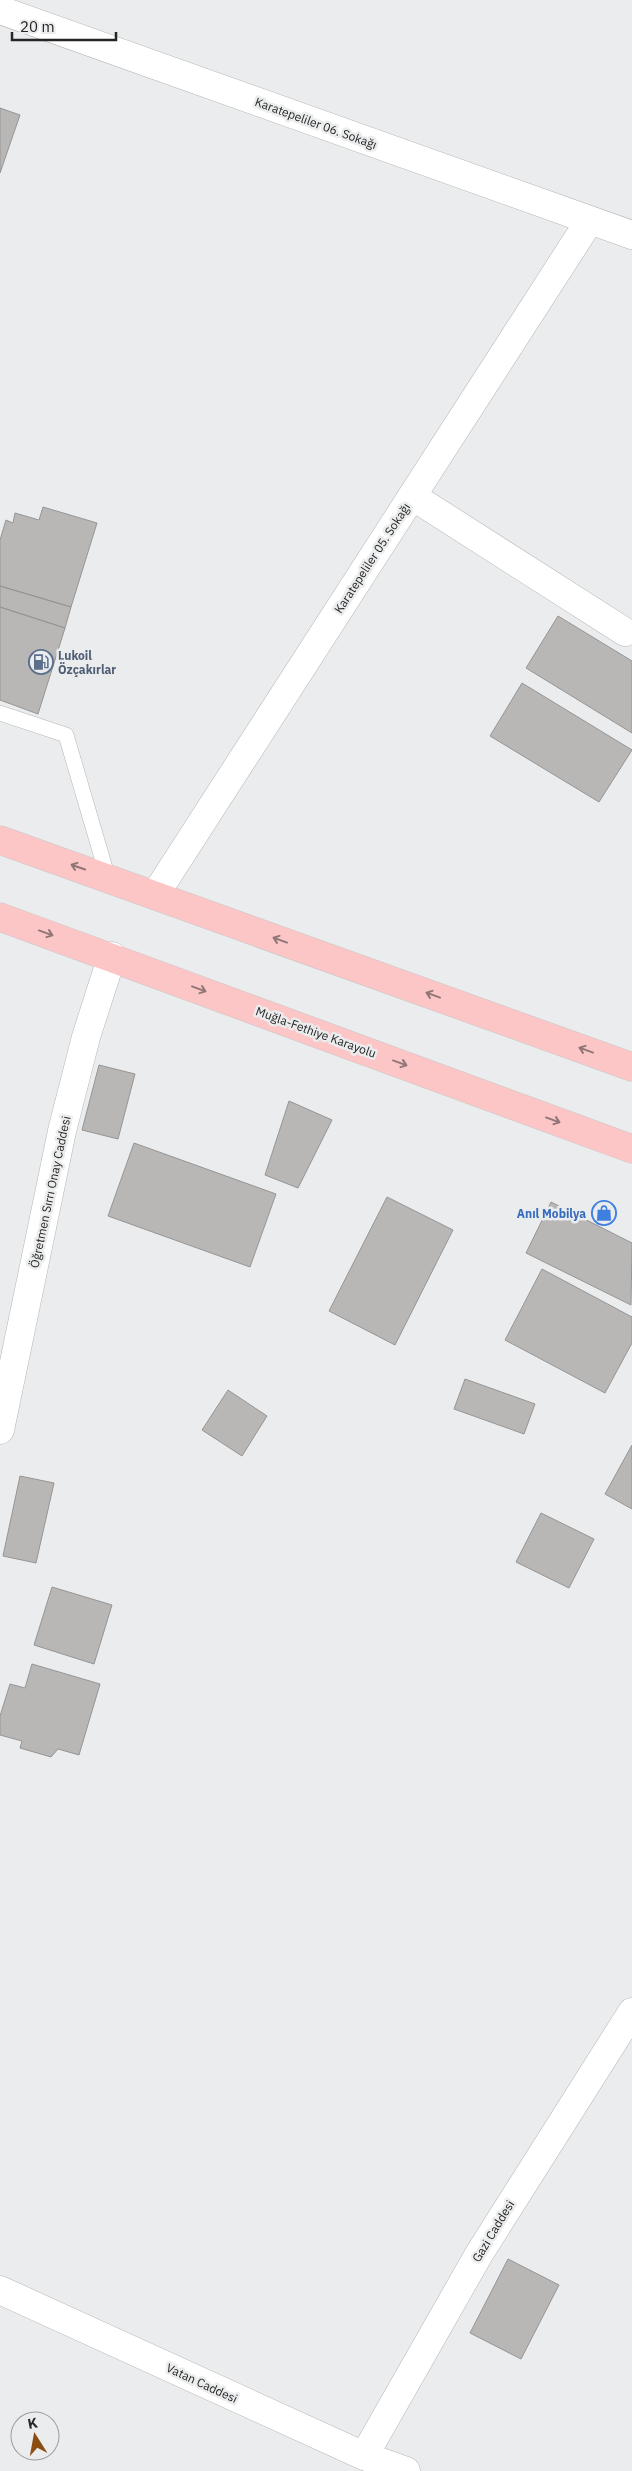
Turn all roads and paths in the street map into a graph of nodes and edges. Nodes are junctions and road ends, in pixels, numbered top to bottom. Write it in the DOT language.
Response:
graph roads {
  1 [pos="0,10"];
  2 [pos="590,220"];
  3 [pos="632,235"];
  4 [pos="412,496"];
  5 [pos="625,632"];
  6 [pos="0,713"];
  7 [pos="0,840"];
  8 [pos="108,878"];
  9 [pos="155,894"];
  10 [pos="0,917"];
  11 [pos="112,956"];
  12 [pos="632,1067"];
  13 [pos="632,1149"];
  14 [pos="0,1430"];
  15 [pos="632,2012"];
  16 [pos="0,2290"];
  17 [pos="364,2456"];
  18 [pos="406,2471"];
  1 -- 2 [label="street, Karatepeliler 06. Sokağı"];
  2 -- 3 [label="street, Karatepeliler 06. Sokağı"];
  2 -- 4 [label="street, Karatepeliler 05. Sokağı"];
  4 -- 5 [label="street"];
  4 -- 9 [label="street, Karatepeliler 05. Sokağı"];
  6 -- 8 [label="lane"];
  8 -- 7 [label="highway, one-way"];
  8 -- 9 [label="highway"];
  12 -- 9 [label="highway, one-way"];
  10 -- 11 [label="highway, Muğla-Fethiye Karayolu, one-way"];
  11 -- 13 [label="highway, Muğla-Fethiye Karayolu, one-way"];
  11 -- 14 [label="street, Öğretmen Sırrı Onay Caddesi"];
  15 -- 17 [label="street, Gazi Caddesi"];
  16 -- 17 [label="street, Vatan Caddesi"];
  17 -- 18 [label="street, Vatan Caddesi"];
}
